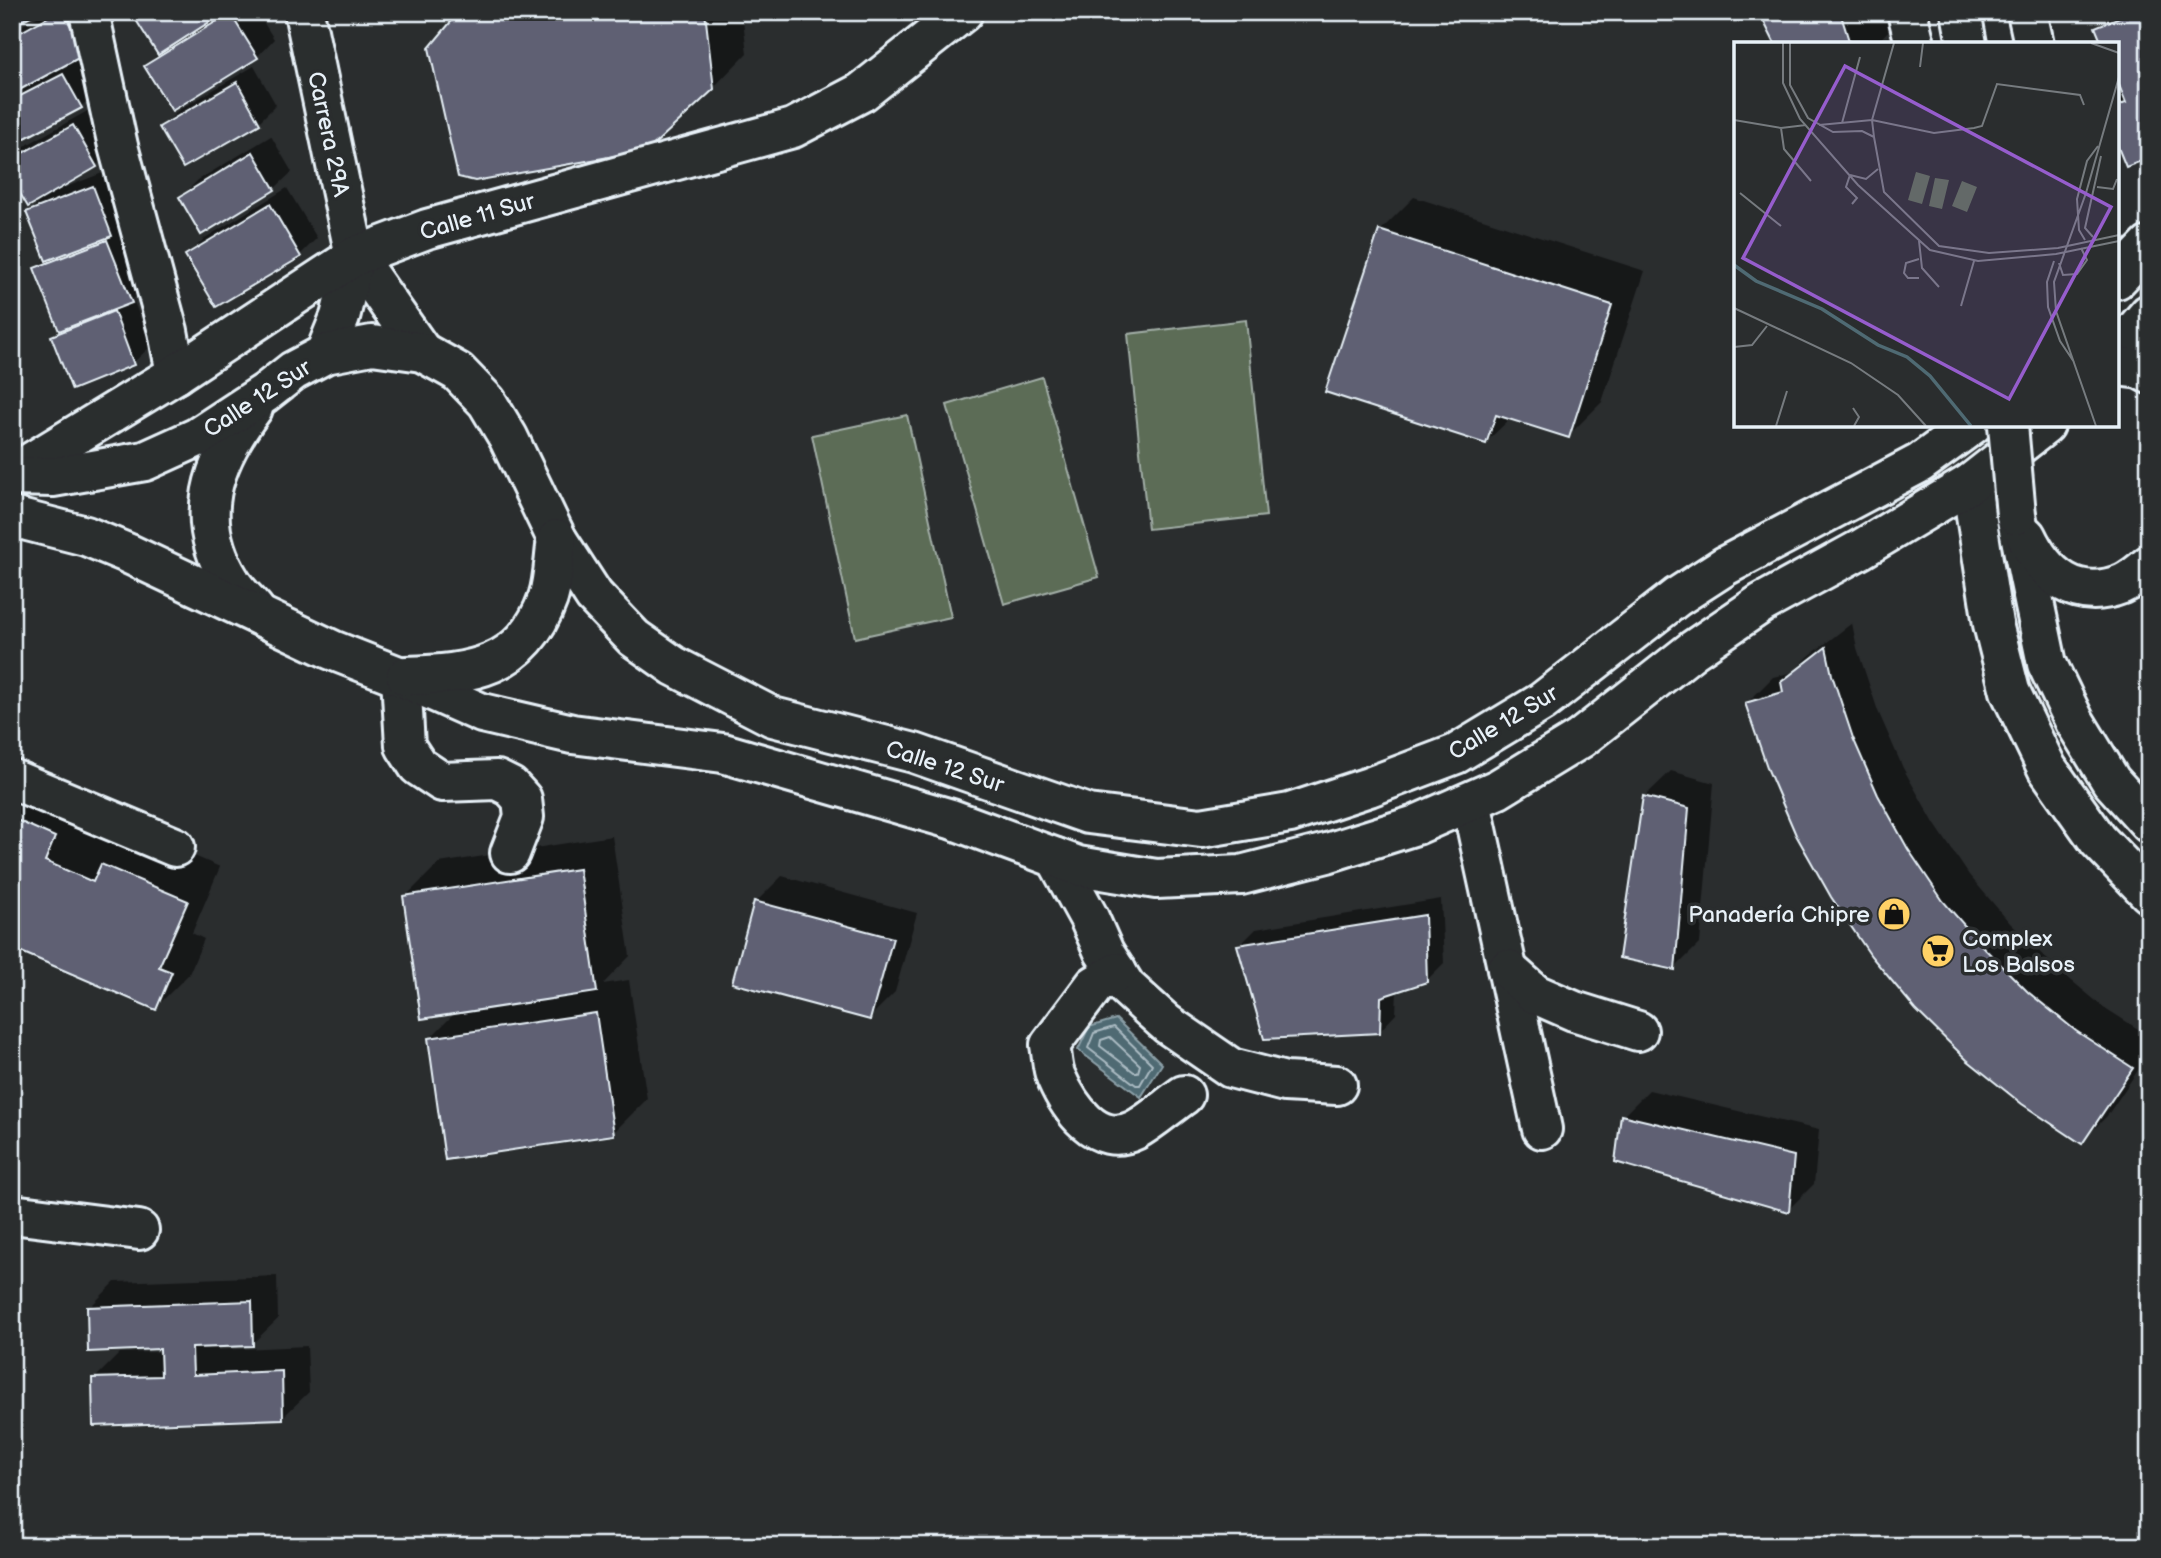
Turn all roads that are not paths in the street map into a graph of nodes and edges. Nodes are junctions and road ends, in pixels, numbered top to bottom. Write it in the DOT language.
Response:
graph roads {
  1 [pos="89,12"];
  2 [pos="304,12"];
  3 [pos="963,12"];
  4 [pos="1907,12"];
  5 [pos="1961,12"];
  6 [pos="2027,12"];
  7 [pos="1914,42"];
  8 [pos="1966,42"];
  9 [pos="2034,42"];
  10 [pos="2137,248"];
  11 [pos="355,256"];
  12 [pos="2119,276"];
  13 [pos="2149,314"];
  14 [pos="2119,349"];
  15 [pos="422,352"];
  16 [pos="325,354"];
  17 [pos="2119,366"];
  18 [pos="176,374"];
  19 [pos="2149,374"];
  20 [pos="265,393"];
  21 [pos="1969,427"];
  22 [pos="2008,427"];
  23 [pos="2043,427"];
  24 [pos="12,475"];
  25 [pos="1971,483"];
  26 [pos="2016,515"];
  27 [pos="12,517"];
  28 [pos="557,539"];
  29 [pos="2149,565"];
  30 [pos="259,614"];
  31 [pos="401,677"];
  32 [pos="12,779"];
  33 [pos="1471,802"];
  34 [pos="2149,823"];
  35 [pos="175,846"];
  36 [pos="510,853"];
  37 [pos="1056,858"];
  38 [pos="2149,892"];
  39 [pos="1507,970"];
  40 [pos="1116,972"];
  41 [pos="1638,1031"];
  42 [pos="1337,1085"];
  43 [pos="1184,1095"];
  44 [pos="1542,1129"];
  45 [pos="12,1214"];
  46 [pos="139,1230"];
  1 -- 18 [label="main road"];
  2 -- 11 [label="main road, Carrera 29A"];
  3 -- 11 [label="main road, Calle 11 Sur"];
  4 -- 7 [label="main road"];
  5 -- 8 [label="main road"];
  6 -- 9 [label="main road"];
  10 -- 12 [label="main road"];
  11 -- 15 [label="main road, Carrera 29A"];
  11 -- 16 [label="main road, Carrera 29A"];
  11 -- 18 [label="main road, Calle 11 Sur"];
  13 -- 14 [label="main road"];
  15 -- 16 [label="main road, Calle 12 Sur"];
  15 -- 28 [label="main road, Calle 12 Sur"];
  16 -- 20 [label="main road, Calle 12 Sur"];
  17 -- 19 [label="main road"];
  18 -- 24 [label="main road, Calle 11 Sur"];
  20 -- 24 [label="main road, Calle 12 Sur"];
  20 -- 30 [label="main road"];
  21 -- 28 [label="main road, Calle 12 Sur"];
  22 -- 26 [label="main road, bridge"];
  23 -- 25 [label="main road"];
  25 -- 33 [label="main road"];
  25 -- 38 [label="main road"];
  26 -- 29 [label="main road"];
  26 -- 34 [label="main road"];
  27 -- 30 [label="main road"];
  28 -- 31 [label="main road"];
  30 -- 31 [label="main road"];
  31 -- 36 [label="main road"];
  31 -- 37 [label="main road"];
  32 -- 35 [label="main road"];
  33 -- 37 [label="main road"];
  33 -- 39 [label="main road"];
  37 -- 40 [label="main road"];
  39 -- 41 [label="main road"];
  39 -- 44 [label="main road"];
  40 -- 42 [label="main road"];
  40 -- 43 [label="main road"];
  45 -- 46 [label="main road"];
}
